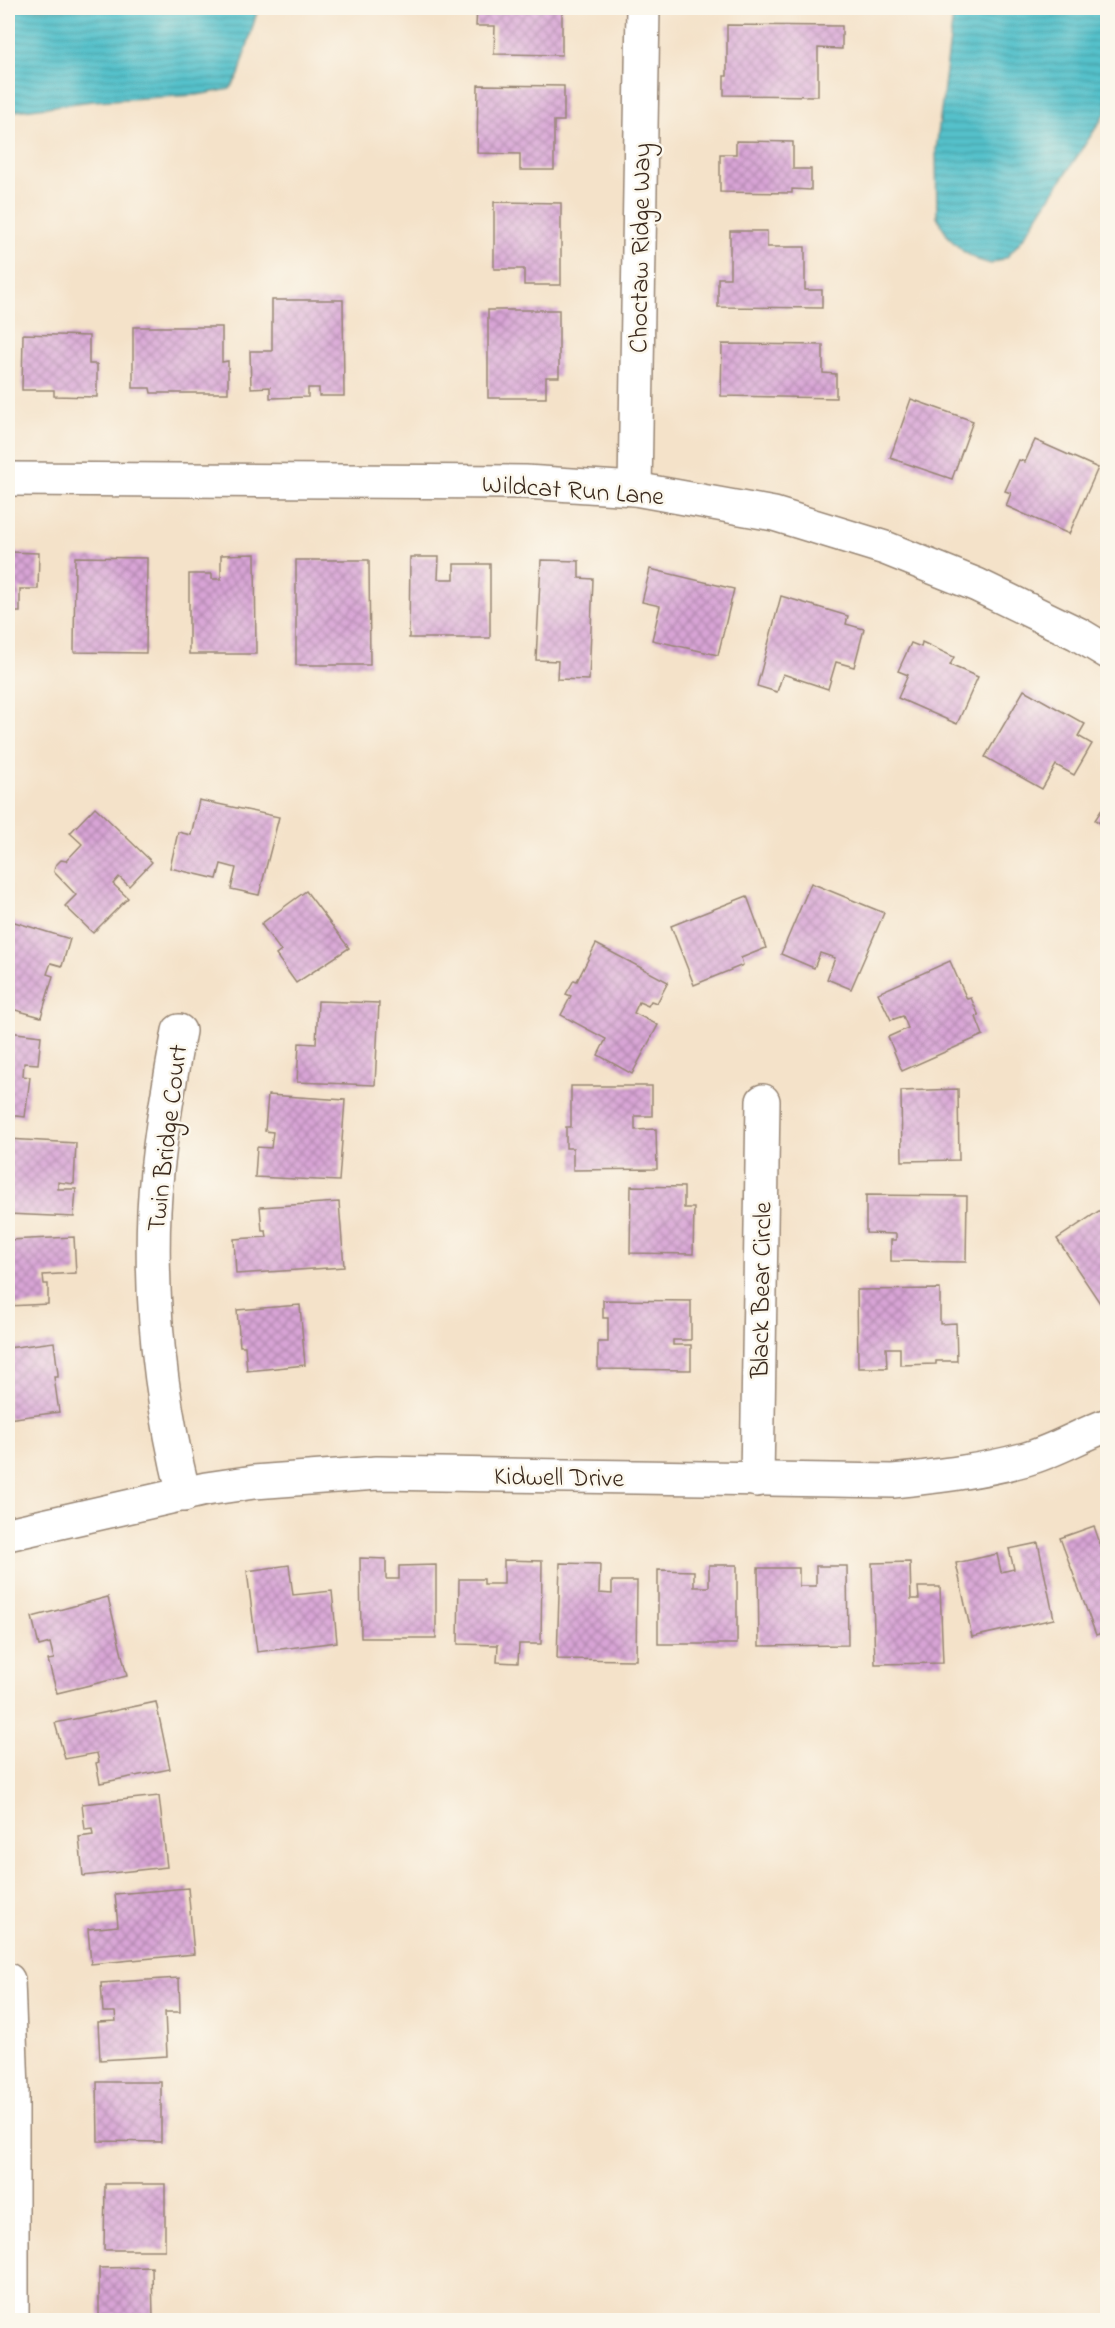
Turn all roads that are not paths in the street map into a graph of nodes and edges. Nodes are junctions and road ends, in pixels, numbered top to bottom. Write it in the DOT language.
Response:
graph roads {
  1 [pos="643,8"];
  2 [pos="8,479"];
  3 [pos="635,489"];
  4 [pos="1107,652"];
  5 [pos="179,1031"];
  6 [pos="763,1101"];
  7 [pos="1107,1425"];
  8 [pos="757,1480"];
  9 [pos="184,1495"];
  10 [pos="8,1534"];
  11 [pos="8,1980"];
  12 [pos="12,2320"];
  1 -- 3 [label="street, Choctaw Ridge Way"];
  2 -- 3 [label="street, Wildcat Run Lane"];
  3 -- 4 [label="street, Wildcat Run Lane"];
  5 -- 9 [label="street, Twin Bridge Court"];
  6 -- 8 [label="street, Black Bear Circle"];
  7 -- 8 [label="street, Kidwell Drive"];
  8 -- 9 [label="street, Kidwell Drive"];
  9 -- 10 [label="street, Kidwell Drive"];
  11 -- 12 [label="street"];
}
